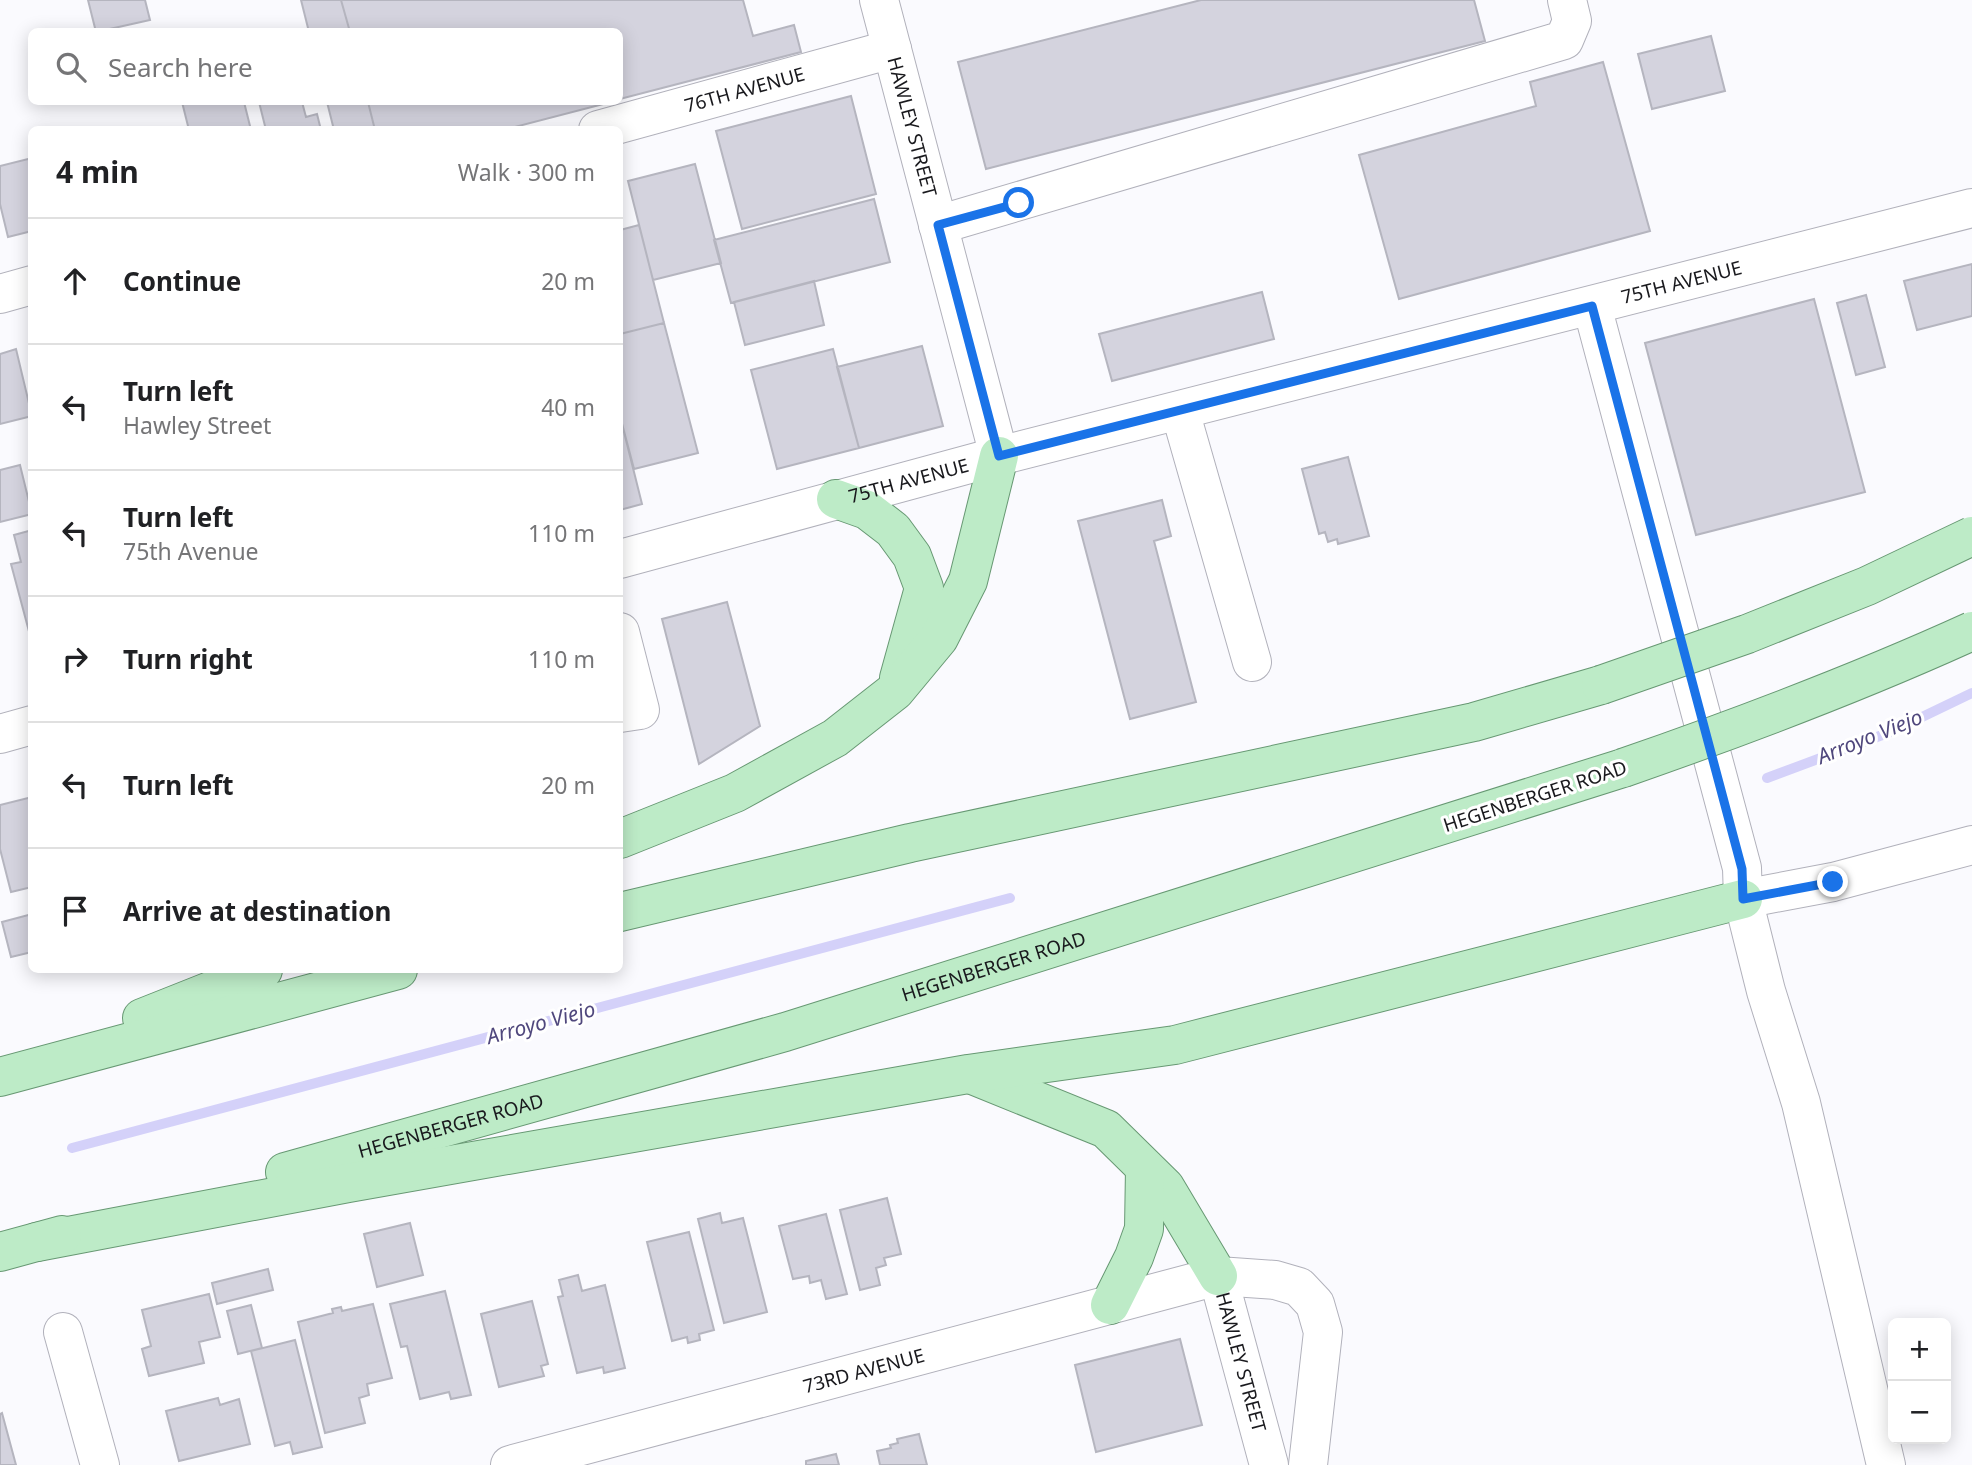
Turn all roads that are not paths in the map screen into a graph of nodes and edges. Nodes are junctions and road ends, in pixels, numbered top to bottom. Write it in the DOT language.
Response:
graph roads {
  1 [pos="879,0"];
  2 [pos="1567,0"];
  3 [pos="892,49"];
  4 [pos="613,126"];
  5 [pos="1972,208"];
  6 [pos="938,225"];
  7 [pos="28,286"];
  8 [pos="0,294"];
  9 [pos="1592,306"];
  10 [pos="1180,411"];
  11 [pos="999,456"];
  12 [pos="836,499"];
  13 [pos="1972,536"];
  14 [pos="623,558"];
  15 [pos="1972,631"];
  16 [pos="623,644"];
  17 [pos="1252,663"];
  18 [pos="895,691"];
  19 [pos="623,713"];
  20 [pos="28,726"];
  21 [pos="0,734"];
  22 [pos="623,838"];
  23 [pos="1972,845"];
  24 [pos="1743,899"];
  25 [pos="623,911"];
  26 [pos="257,973"];
  27 [pos="387,973"];
  28 [pos="968,1073"];
  29 [pos="0,1077"];
  30 [pos="1145,1168"];
  31 [pos="37,1242"];
  32 [pos="0,1252"];
  33 [pos="1219,1276"];
  34 [pos="1110,1305"];
  35 [pos="63,1332"];
  36 [pos="100,1465"];
  37 [pos="510,1465"];
  38 [pos="1269,1465"];
  39 [pos="1308,1465"];
  40 [pos="1886,1465"];
  1 -- 3 [label="street, HAWLEY STREET"];
  2 -- 6 [label="street"];
  3 -- 4 [label="street, 76TH AVENUE"];
  3 -- 6 [label="street, HAWLEY STREET"];
  5 -- 9 [label="street, 75TH AVENUE"];
  6 -- 11 [label="street, HAWLEY STREET"];
  7 -- 8 [label="street"];
  9 -- 10 [label="street, 75TH AVENUE"];
  9 -- 24 [label="street"];
  10 -- 11 [label="street, 75TH AVENUE"];
  10 -- 17 [label="street"];
  11 -- 12 [label="street, 75TH AVENUE"];
  11 -- 18 [label="main road"];
  12 -- 14 [label="street, 75TH AVENUE"];
  12 -- 18 [label="main road"];
  13 -- 25 [label="main road, bridge"];
  15 -- 31 [label="main road, HEGENBERGER ROAD, bridge"];
  16 -- 19 [label="street"];
  18 -- 22 [label="main road"];
  20 -- 21 [label="street"];
  23 -- 24 [label="street"];
  24 -- 28 [label="main road"];
  24 -- 40 [label="street"];
  26 -- 29 [label="main road"];
  27 -- 29 [label="main road"];
  28 -- 30 [label="main road"];
  28 -- 31 [label="main road"];
  30 -- 33 [label="main road"];
  30 -- 34 [label="main road"];
  31 -- 32 [label="main road, HEGENBERGER ROAD"];
  33 -- 34 [label="street, 73RD AVENUE"];
  33 -- 38 [label="street, HAWLEY STREET"];
  33 -- 39 [label="street, HAWLEY STREET"];
  34 -- 37 [label="street, 73RD AVENUE"];
  35 -- 36 [label="street"];
}
